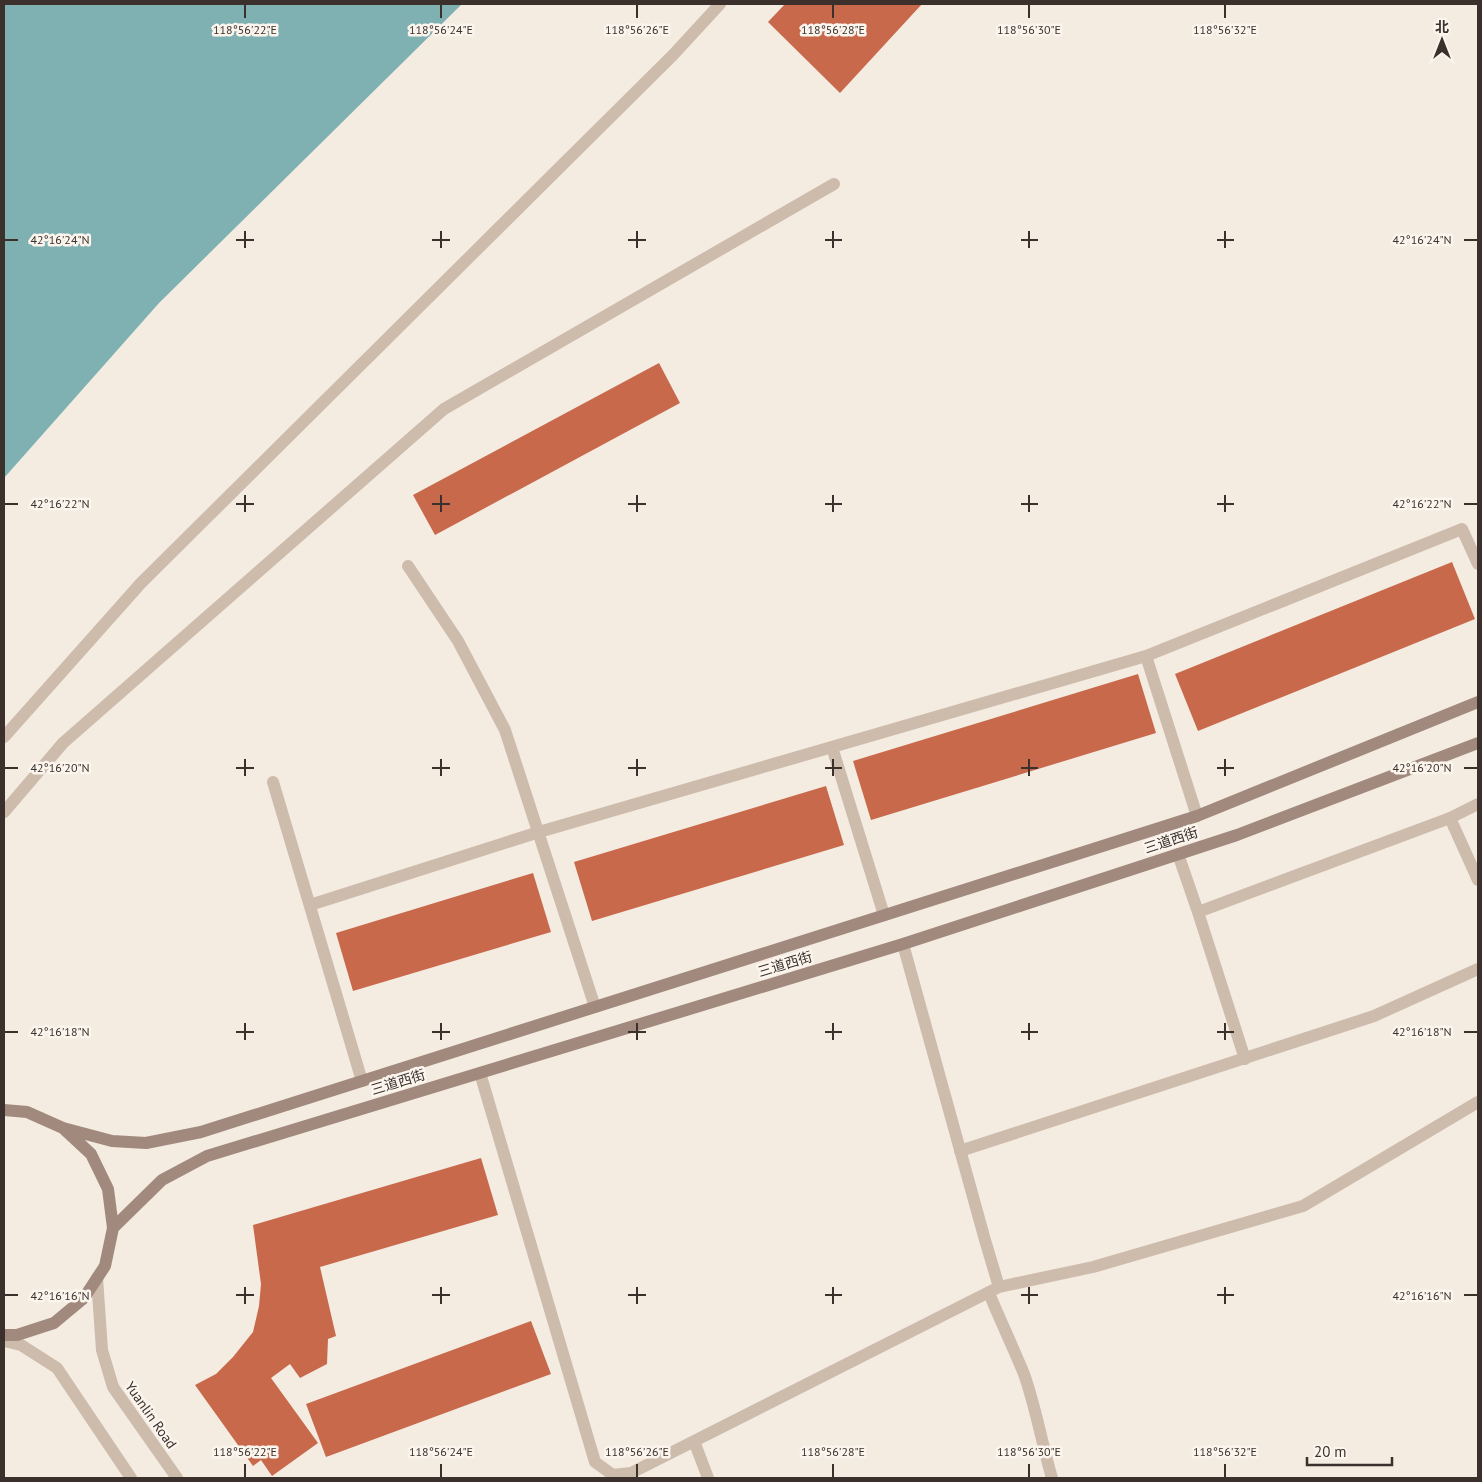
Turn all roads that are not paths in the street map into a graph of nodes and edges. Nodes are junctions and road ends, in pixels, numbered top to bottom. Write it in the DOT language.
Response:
graph roads {
  1 [pos="720,4"];
  2 [pos="834,184"];
  3 [pos="1478,564"];
  4 [pos="408,566"];
  5 [pos="1146,656"];
  6 [pos="1478,702"];
  7 [pos="4,737"];
  8 [pos="1478,743"];
  9 [pos="832,747"];
  10 [pos="272,782"];
  11 [pos="1478,804"];
  12 [pos="4,812"];
  13 [pos="1197,816"];
  14 [pos="1450,818"];
  15 [pos="539,832"];
  16 [pos="1178,854"];
  17 [pos="1478,880"];
  18 [pos="310,905"];
  19 [pos="1198,912"];
  20 [pos="884,915"];
  21 [pos="903,944"];
  22 [pos="1478,969"];
  23 [pos="595,1007"];
  24 [pos="1245,1059"];
  25 [pos="480,1073"];
  26 [pos="362,1081"];
  27 [pos="1478,1102"];
  28 [pos="4,1110"];
  29 [pos="63,1128"];
  30 [pos="960,1151"];
  31 [pos="113,1228"];
  32 [pos="97,1278"];
  33 [pos="994,1290"];
  34 [pos="4,1335"];
  35 [pos="4,1341"];
  36 [pos="694,1441"];
  37 [pos="131,1478"];
  38 [pos="177,1478"];
  39 [pos="708,1478"];
  40 [pos="1052,1478"];
  1 -- 7 [label="street"];
  2 -- 12 [label="street"];
  3 -- 5 [label="street"];
  4 -- 15 [label="street"];
  5 -- 9 [label="street"];
  5 -- 13 [label="street"];
  6 -- 13 [label="main road"];
  8 -- 16 [label="main road, 三道西街"];
  9 -- 15 [label="street"];
  9 -- 20 [label="street"];
  10 -- 18 [label="street"];
  11 -- 14 [label="street"];
  13 -- 20 [label="main road"];
  14 -- 17 [label="street"];
  14 -- 19 [label="street"];
  15 -- 18 [label="street"];
  15 -- 23 [label="street"];
  16 -- 19 [label="street"];
  16 -- 21 [label="main road, 三道西街"];
  18 -- 26 [label="street"];
  19 -- 24 [label="street"];
  20 -- 23 [label="main road"];
  21 -- 25 [label="main road, 三道西街"];
  21 -- 30 [label="street"];
  22 -- 24 [label="street"];
  23 -- 26 [label="main road"];
  24 -- 30 [label="street"];
  25 -- 31 [label="main road, 三道西街"];
  25 -- 36 [label="street"];
  26 -- 29 [label="main road"];
  27 -- 33 [label="street"];
  28 -- 29 [label="main road"];
  29 -- 31 [label="main road"];
  30 -- 33 [label="street"];
  31 -- 32 [label="main road"];
  32 -- 34 [label="main road"];
  32 -- 38 [label="street, Yuanlin Road"];
  33 -- 36 [label="street"];
  33 -- 40 [label="street"];
  35 -- 37 [label="street"];
  36 -- 39 [label="street"];
}
